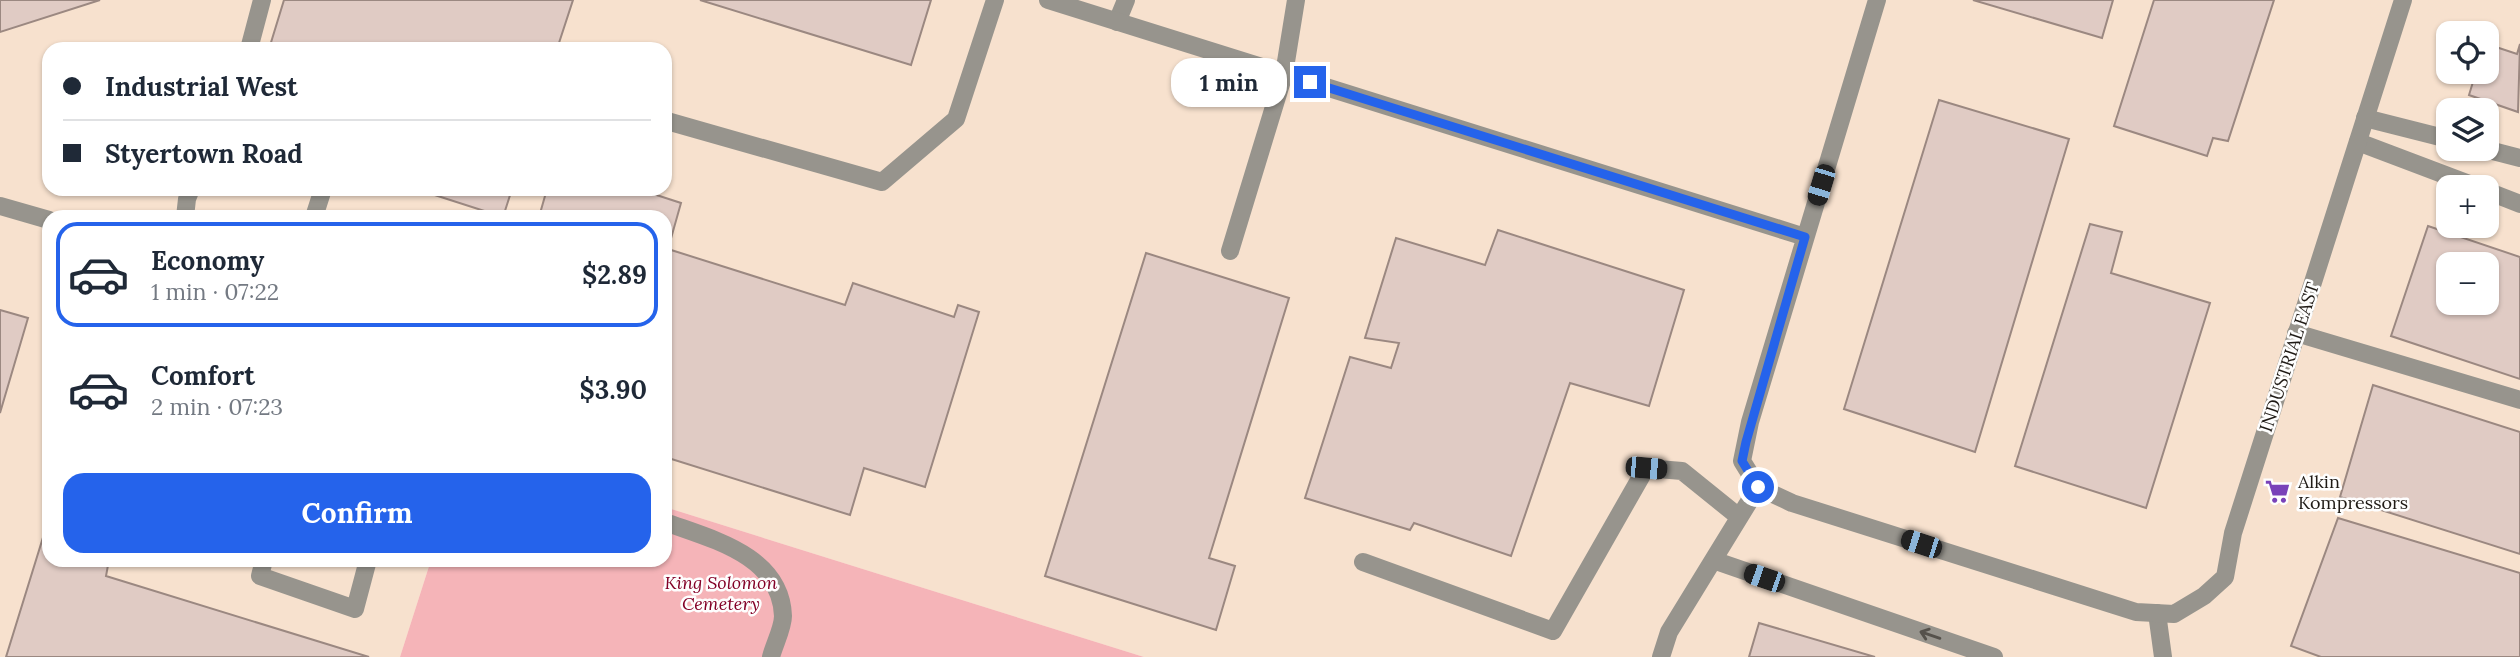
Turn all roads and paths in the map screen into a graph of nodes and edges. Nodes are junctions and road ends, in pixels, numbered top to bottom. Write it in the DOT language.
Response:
graph roads {
  1 [pos="262,0"];
  2 [pos="995,0"];
  3 [pos="1048,0"];
  4 [pos="1126,0"];
  5 [pos="1296,0"];
  6 [pos="1877,0"];
  7 [pos="2403,0"];
  8 [pos="1117,22"];
  9 [pos="251,42"];
  10 [pos="1284,74"];
  11 [pos="2365,118"];
  12 [pos="672,122"];
  13 [pos="2436,136"];
  14 [pos="2357,142"];
  15 [pos="2499,153"];
  16 [pos="2520,158"];
  17 [pos="2445,175"];
  18 [pos="2499,196"];
  19 [pos="2520,204"];
  20 [pos="0,206"];
  21 [pos="42,218"];
  22 [pos="1805,237"];
  23 [pos="1230,251"];
  24 [pos="2296,333"];
  25 [pos="2520,400"];
  26 [pos="1758,487"];
  27 [pos="1739,517"];
  28 [pos="672,525"];
  29 [pos="1713,560"];
  30 [pos="1363,562"];
  31 [pos="262,567"];
  32 [pos="366,567"];
  33 [pos="2157,613"];
  34 [pos="771,657"];
  35 [pos="1661,657"];
  36 [pos="1994,657"];
  37 [pos="2163,657"];
  1 -- 9 [label="street"];
  2 -- 12 [label="street"];
  3 -- 8 [label="street"];
  4 -- 8 [label="street"];
  5 -- 10 [label="street"];
  6 -- 22 [label="street"];
  7 -- 11 [label="street, INDUSTRIAL EAST"];
  8 -- 10 [label="street"];
  10 -- 22 [label="street"];
  10 -- 23 [label="street"];
  11 -- 13 [label="street"];
  11 -- 14 [label="street, INDUSTRIAL EAST"];
  14 -- 17 [label="street"];
  14 -- 24 [label="street, INDUSTRIAL EAST"];
  15 -- 16 [label="street"];
  18 -- 19 [label="street"];
  20 -- 21 [label="street"];
  22 -- 26 [label="street"];
  24 -- 25 [label="street"];
  24 -- 33 [label="street, INDUSTRIAL EAST"];
  26 -- 27 [label="street"];
  26 -- 33 [label="street, INDUSTRIAL EAST"];
  27 -- 29 [label="street"];
  27 -- 30 [label="street"];
  28 -- 34 [label="street"];
  29 -- 35 [label="street"];
  36 -- 29 [label="street, one-way"];
  31 -- 32 [label="street"];
  33 -- 37 [label="street"];
}
